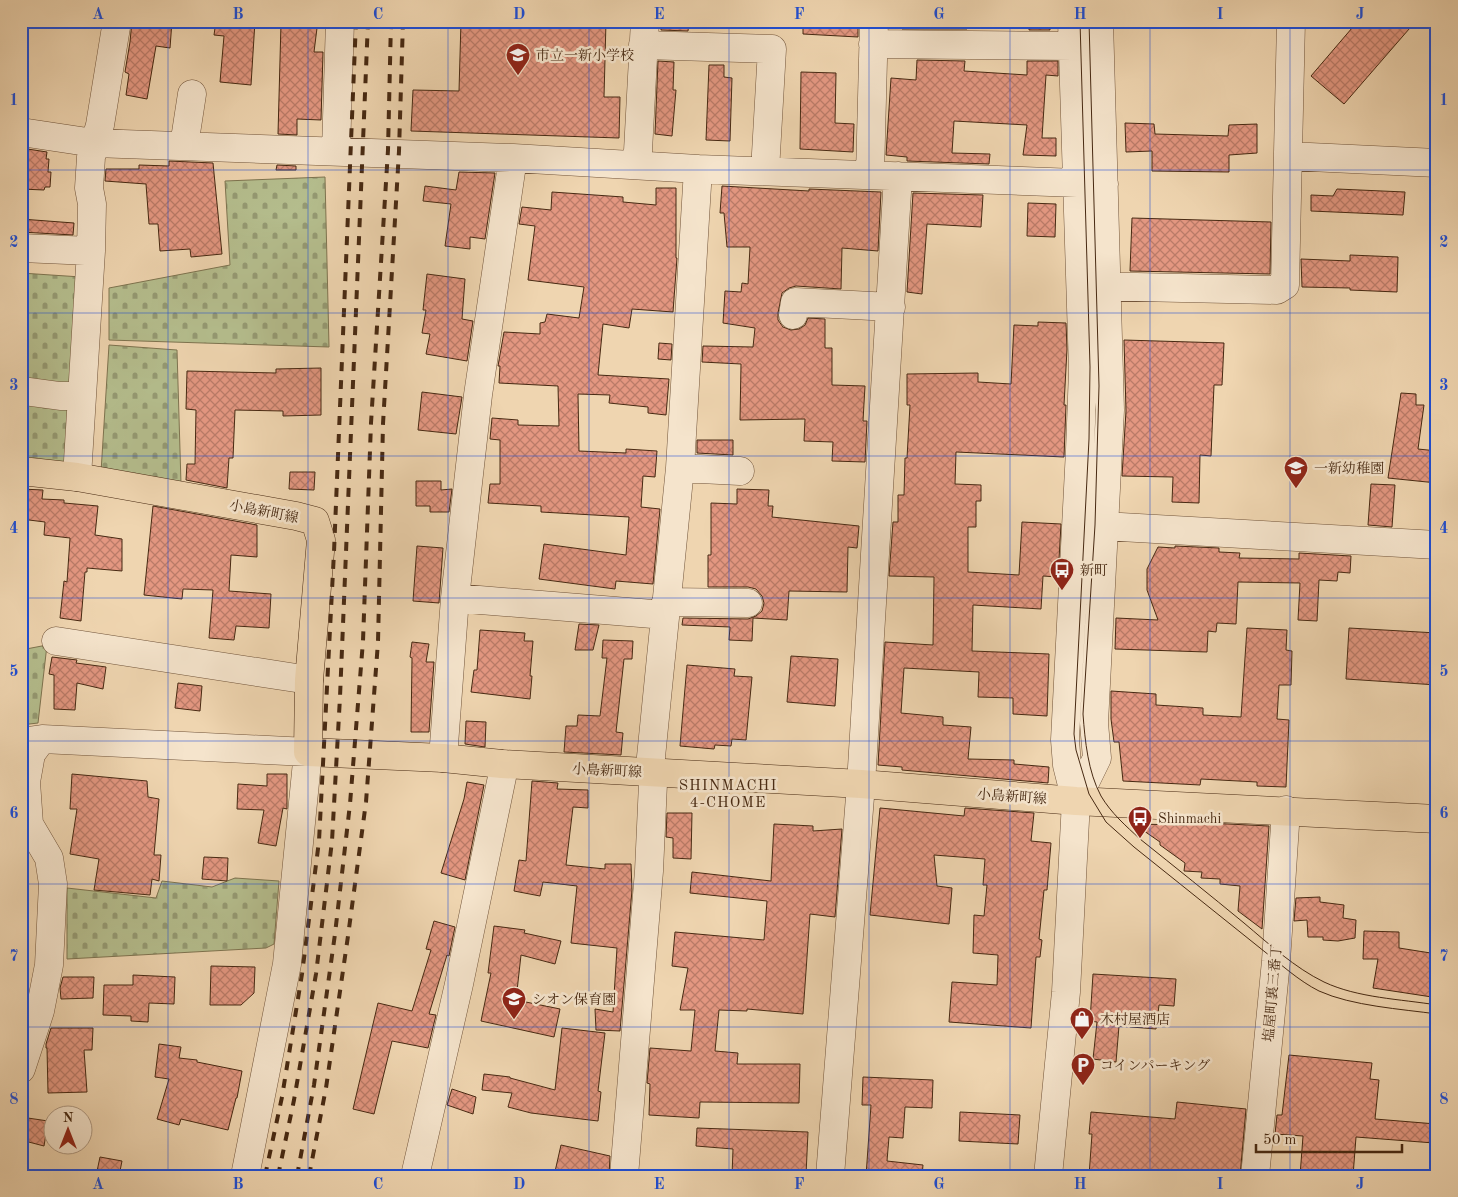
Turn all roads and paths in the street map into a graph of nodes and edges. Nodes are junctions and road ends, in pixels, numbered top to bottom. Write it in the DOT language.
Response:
graph roads {
  1 [pos="118,21"];
  2 [pos="340,21"];
  3 [pos="1100,21"];
  4 [pos="1291,21"];
  5 [pos="644,33"];
  6 [pos="874,33"];
  7 [pos="1072,33"];
  8 [pos="192,94"];
  9 [pos="21,132"];
  10 [pos="94,143"];
  11 [pos="187,145"];
  12 [pos="336,151"];
  13 [pos="1288,156"];
  14 [pos="513,158"];
  15 [pos="1437,163"];
  16 [pos="635,165"];
  17 [pos="698,168"];
  18 [pos="765,171"];
  19 [pos="870,175"];
  20 [pos="898,176"];
  21 [pos="1076,183"];
  22 [pos="1104,184"];
  23 [pos="21,248"];
  24 [pos="91,251"];
  25 [pos="1080,286"];
  26 [pos="1108,286"];
  27 [pos="891,307"];
  28 [pos="793,315"];
  29 [pos="23,391"];
  30 [pos="82,396"];
  31 [pos="680,468"];
  32 [pos="21,471"];
  33 [pos="740,471"];
  34 [pos="77,477"];
  35 [pos="1076,525"];
  36 [pos="1105,526"];
  37 [pos="1437,545"];
  38 [pos="454,598"];
  39 [pos="748,603"];
  40 [pos="666,609"];
  41 [pos="56,641"];
  42 [pos="309,680"];
  43 [pos="32,741"];
  44 [pos="308,752"];
  45 [pos="443,758"];
  46 [pos="502,764"];
  47 [pos="652,773"];
  48 [pos="861,784"];
  49 [pos="1076,801"];
  50 [pos="1286,810"];
  51 [pos="25,819"];
  52 [pos="1437,819"];
  53 [pos="21,1069"];
  54 [pos="246,1176"];
  55 [pos="415,1176"];
  56 [pos="624,1176"];
  57 [pos="830,1176"];
  58 [pos="1048,1176"];
  59 [pos="1256,1176"];
  1 -- 10 [label="street"];
  2 -- 12 [label="street"];
  3 -- 22 [label="street"];
  4 -- 13 [label="street"];
  5 -- 16 [label="street"];
  5 -- 18 [label="street"];
  6 -- 7 [label="street"];
  6 -- 19 [label="street"];
  7 -- 21 [label="street"];
  8 -- 11 [label="street"];
  9 -- 10 [label="street"];
  10 -- 11 [label="street"];
  10 -- 24 [label="street"];
  11 -- 12 [label="street"];
  12 -- 14 [label="street"];
  13 -- 15 [label="street"];
  13 -- 26 [label="street"];
  14 -- 16 [label="street"];
  14 -- 38 [label="street"];
  16 -- 17 [label="street"];
  17 -- 18 [label="street"];
  17 -- 31 [label="street"];
  18 -- 19 [label="street"];
  19 -- 20 [label="street"];
  20 -- 21 [label="street"];
  20 -- 27 [label="street"];
  21 -- 22 [label="street"];
  21 -- 25 [label="street"];
  22 -- 26 [label="street"];
  23 -- 24 [label="street"];
  24 -- 30 [label="street"];
  25 -- 26 [label="street"];
  25 -- 35 [label="street"];
  26 -- 36 [label="street"];
  27 -- 28 [label="street"];
  27 -- 48 [label="street"];
  29 -- 30 [label="street"];
  30 -- 34 [label="street"];
  31 -- 33 [label="street"];
  31 -- 40 [label="street"];
  32 -- 34 [label="main road, 小島新町線"];
  34 -- 42 [label="main road, 小島新町線"];
  35 -- 36 [label="street"];
  35 -- 49 [label="street"];
  36 -- 37 [label="street"];
  36 -- 49 [label="street"];
  38 -- 40 [label="street"];
  38 -- 45 [label="street"];
  39 -- 40 [label="street"];
  40 -- 47 [label="street"];
  41 -- 42 [label="street"];
  42 -- 44 [label="main road, 小島新町線"];
  43 -- 44 [label="street"];
  43 -- 51 [label="street"];
  44 -- 45 [label="main road, 小島新町線"];
  44 -- 54 [label="street"];
  45 -- 46 [label="main road, 小島新町線"];
  46 -- 47 [label="main road, 小島新町線"];
  46 -- 55 [label="street"];
  47 -- 48 [label="main road, 小島新町線"];
  47 -- 56 [label="street"];
  48 -- 49 [label="main road, 小島新町線"];
  48 -- 57 [label="street"];
  49 -- 50 [label="main road, 小島新町線"];
  49 -- 58 [label="street"];
  50 -- 52 [label="main road, 小島新町線"];
  50 -- 59 [label="street, 塩屋町裏三番丁"];
  51 -- 53 [label="street"];
}
